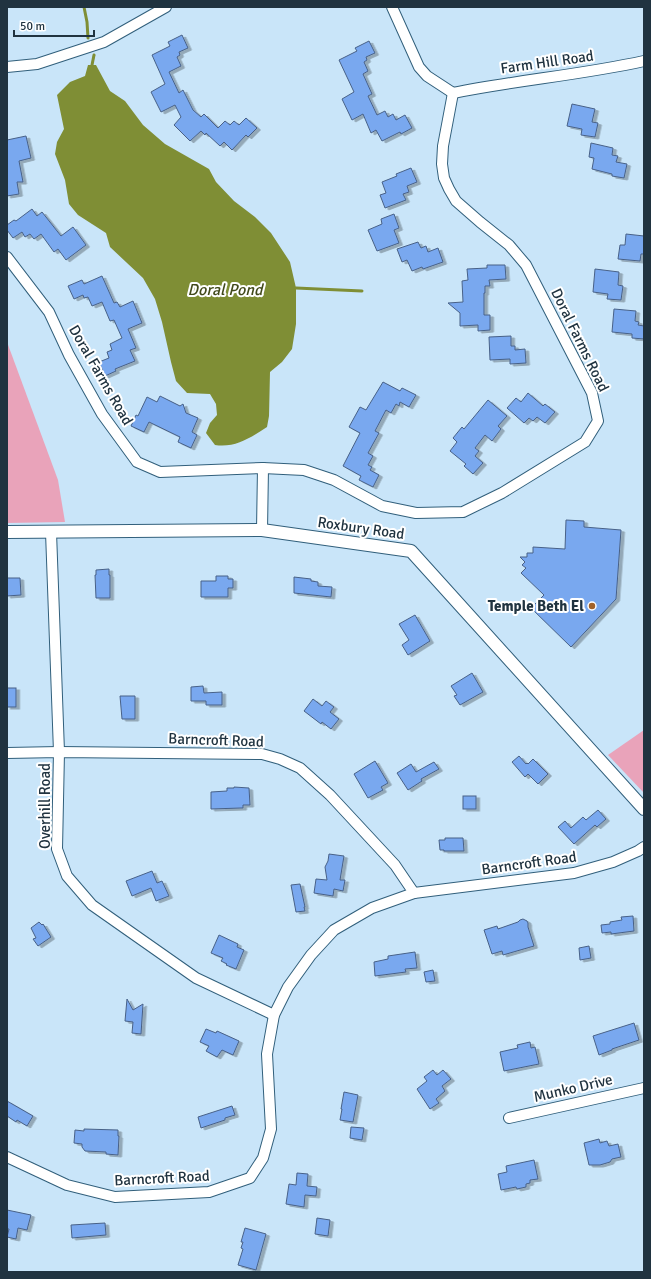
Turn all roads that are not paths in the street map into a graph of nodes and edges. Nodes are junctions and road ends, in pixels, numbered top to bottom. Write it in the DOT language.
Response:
graph roads {
  1 [pos="166,7"];
  2 [pos="392,7"];
  3 [pos="644,61"];
  4 [pos="7,67"];
  5 [pos="453,93"];
  6 [pos="7,258"];
  7 [pos="263,468"];
  8 [pos="262,530"];
  9 [pos="7,532"];
  10 [pos="51,532"];
  11 [pos="59,752"];
  12 [pos="7,753"];
  13 [pos="644,810"];
  14 [pos="644,847"];
  15 [pos="414,893"];
  16 [pos="274,1015"];
  17 [pos="644,1088"];
  18 [pos="509,1118"];
  19 [pos="7,1157"];
  1 -- 4 [label="street"];
  2 -- 5 [label="street"];
  3 -- 5 [label="street, Farm Hill Road"];
  5 -- 7 [label="street, Doral Farms Road"];
  6 -- 7 [label="street, Doral Farms Road"];
  7 -- 8 [label="street"];
  8 -- 10 [label="street, Roxbury Road"];
  8 -- 13 [label="street, Roxbury Road"];
  9 -- 10 [label="street, Roxbury Road"];
  10 -- 11 [label="street, Overhill Road"];
  11 -- 12 [label="street, Barncroft Road"];
  11 -- 15 [label="street, Barncroft Road"];
  11 -- 16 [label="street, Overhill Road"];
  14 -- 15 [label="street, Barncroft Road"];
  15 -- 16 [label="street, Barncroft Road"];
  16 -- 19 [label="street, Barncroft Road"];
  17 -- 18 [label="street, Munko Drive"];
}
